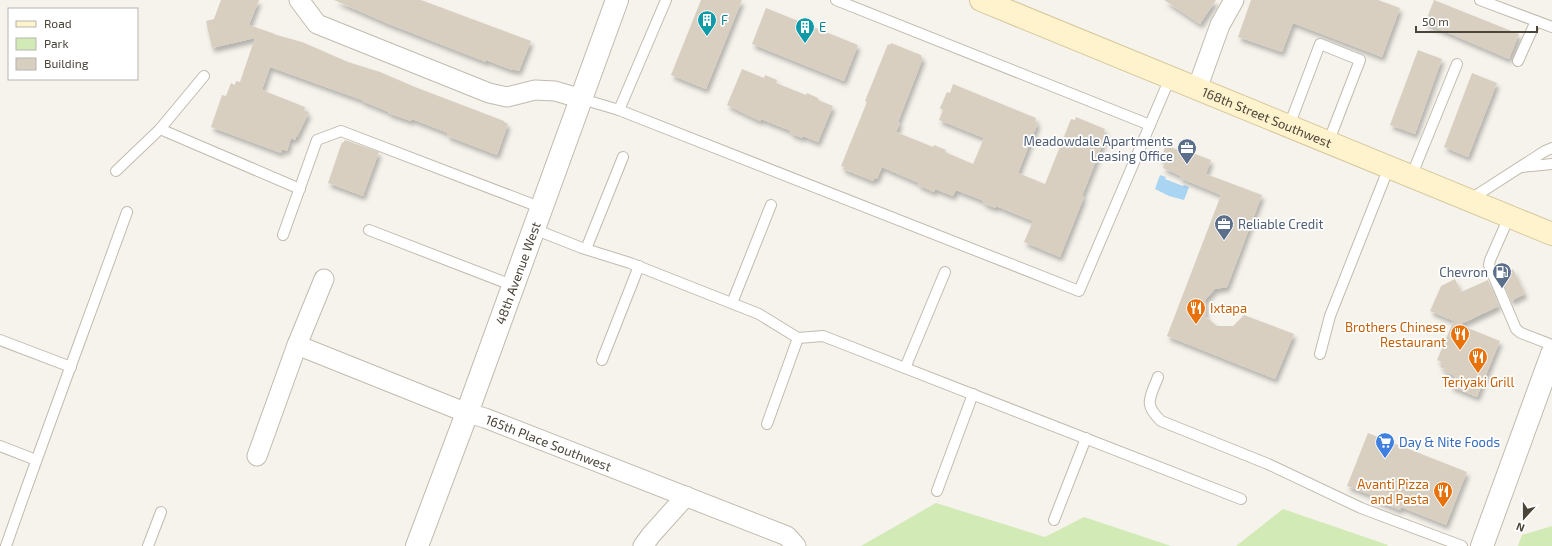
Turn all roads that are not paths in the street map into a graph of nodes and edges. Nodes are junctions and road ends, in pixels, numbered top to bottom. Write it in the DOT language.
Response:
graph roads {
  1 [pos="299,0"];
  2 [pos="617,0"];
  3 [pos="666,0"];
  4 [pos="836,0"];
  5 [pos="981,0"];
  6 [pos="1234,0"];
  7 [pos="1480,0"];
  8 [pos="1536,21"];
  9 [pos="1552,28"];
  10 [pos="1518,61"];
  11 [pos="1457,64"];
  12 [pos="204,76"];
  13 [pos="1170,78"];
  14 [pos="1197,89"];
  15 [pos="582,98"];
  16 [pos="619,110"];
  17 [pos="1150,125"];
  18 [pos="1289,126"];
  19 [pos="160,129"];
  20 [pos="1328,143"];
  21 [pos="1552,148"];
  22 [pos="623,157"];
  23 [pos="1552,164"];
  24 [pos="1522,167"];
  25 [pos="1389,168"];
  26 [pos="116,171"];
  27 [pos="1411,176"];
  28 [pos="300,189"];
  29 [pos="1469,200"];
  30 [pos="771,205"];
  31 [pos="542,208"];
  32 [pos="126,212"];
  33 [pos="1509,216"];
  34 [pos="534,229"];
  35 [pos="369,230"];
  36 [pos="1552,234"];
  37 [pos="283,235"];
  38 [pos="586,249"];
  39 [pos="639,266"];
  40 [pos="945,272"];
  41 [pos="324,279"];
  42 [pos="514,286"];
  43 [pos="732,303"];
  44 [pos="798,338"];
  45 [pos="0,340"];
  46 [pos="297,345"];
  47 [pos="1552,345"];
  48 [pos="1320,354"];
  49 [pos="1552,354"];
  50 [pos="602,360"];
  51 [pos="71,367"];
  52 [pos="905,368"];
  53 [pos="1158,377"];
  54 [pos="973,394"];
  55 [pos="467,413"];
  56 [pos="767,424"];
  57 [pos="1086,438"];
  58 [pos="0,446"];
  59 [pos="257,456"];
  60 [pos="36,460"];
  61 [pos="937,491"];
  62 [pos="686,496"];
  63 [pos="1241,499"];
  64 [pos="161,512"];
  65 [pos="1054,520"];
  66 [pos="6,546"];
  67 [pos="148,546"];
  68 [pos="417,546"];
  69 [pos="643,546"];
  70 [pos="796,546"];
  71 [pos="1462,546"];
  72 [pos="1482,546"];
  1 -- 15 [label="street"];
  2 -- 15 [label="street, 48th Avenue West"];
  3 -- 16 [label="lane"];
  4 -- 17 [label="lane"];
  5 -- 13 [label="main road, 168th Street Southwest"];
  6 -- 14 [label="street"];
  7 -- 8 [label="lane"];
  8 -- 9 [label="lane"];
  8 -- 10 [label="lane"];
  11 -- 27 [label="lane"];
  12 -- 19 [label="lane"];
  13 -- 14 [label="main road, 168th Street Southwest"];
  13 -- 17 [label="lane"];
  14 -- 18 [label="main road, 168th Street Southwest"];
  15 -- 16 [label="lane"];
  15 -- 31 [label="street, 48th Avenue West"];
  16 -- 17 [label="lane"];
  18 -- 20 [label="main road, 168th Street Southwest"];
  18 -- 20 [label="lane"];
  19 -- 26 [label="lane"];
  19 -- 28 [label="lane"];
  20 -- 25 [label="main road, 168th Street Southwest"];
  21 -- 24 [label="lane"];
  22 -- 38 [label="lane"];
  23 -- 24 [label="lane"];
  24 -- 29 [label="lane"];
  25 -- 27 [label="main road, 168th Street Southwest"];
  25 -- 48 [label="lane"];
  27 -- 29 [label="main road, 168th Street Southwest"];
  28 -- 31 [label="lane"];
  28 -- 37 [label="lane"];
  29 -- 33 [label="main road, 168th Street Southwest"];
  30 -- 43 [label="lane"];
  31 -- 34 [label="street, 48th Avenue West"];
  32 -- 51 [label="lane"];
  33 -- 36 [label="main road, 168th Street Southwest"];
  33 -- 47 [label="lane"];
  34 -- 38 [label="lane"];
  34 -- 42 [label="street, 48th Avenue West"];
  35 -- 42 [label="lane"];
  38 -- 39 [label="lane"];
  39 -- 43 [label="lane"];
  39 -- 50 [label="lane"];
  40 -- 52 [label="lane"];
  41 -- 46 [label="street"];
  42 -- 55 [label="street, 48th Avenue West"];
  43 -- 44 [label="lane"];
  44 -- 52 [label="lane"];
  44 -- 56 [label="lane"];
  45 -- 51 [label="lane"];
  46 -- 55 [label="street, 165th Place Southwest"];
  46 -- 59 [label="street"];
  49 -- 72 [label="street"];
  51 -- 60 [label="lane"];
  52 -- 54 [label="lane"];
  53 -- 71 [label="lane"];
  54 -- 57 [label="lane"];
  54 -- 61 [label="lane"];
  55 -- 62 [label="street, 165th Place Southwest"];
  55 -- 68 [label="street, 48th Avenue West"];
  57 -- 63 [label="lane"];
  57 -- 65 [label="lane"];
  58 -- 60 [label="lane"];
  60 -- 66 [label="lane"];
  62 -- 69 [label="street"];
  62 -- 70 [label="street, 165th Place Southwest"];
  64 -- 67 [label="lane"];
}
